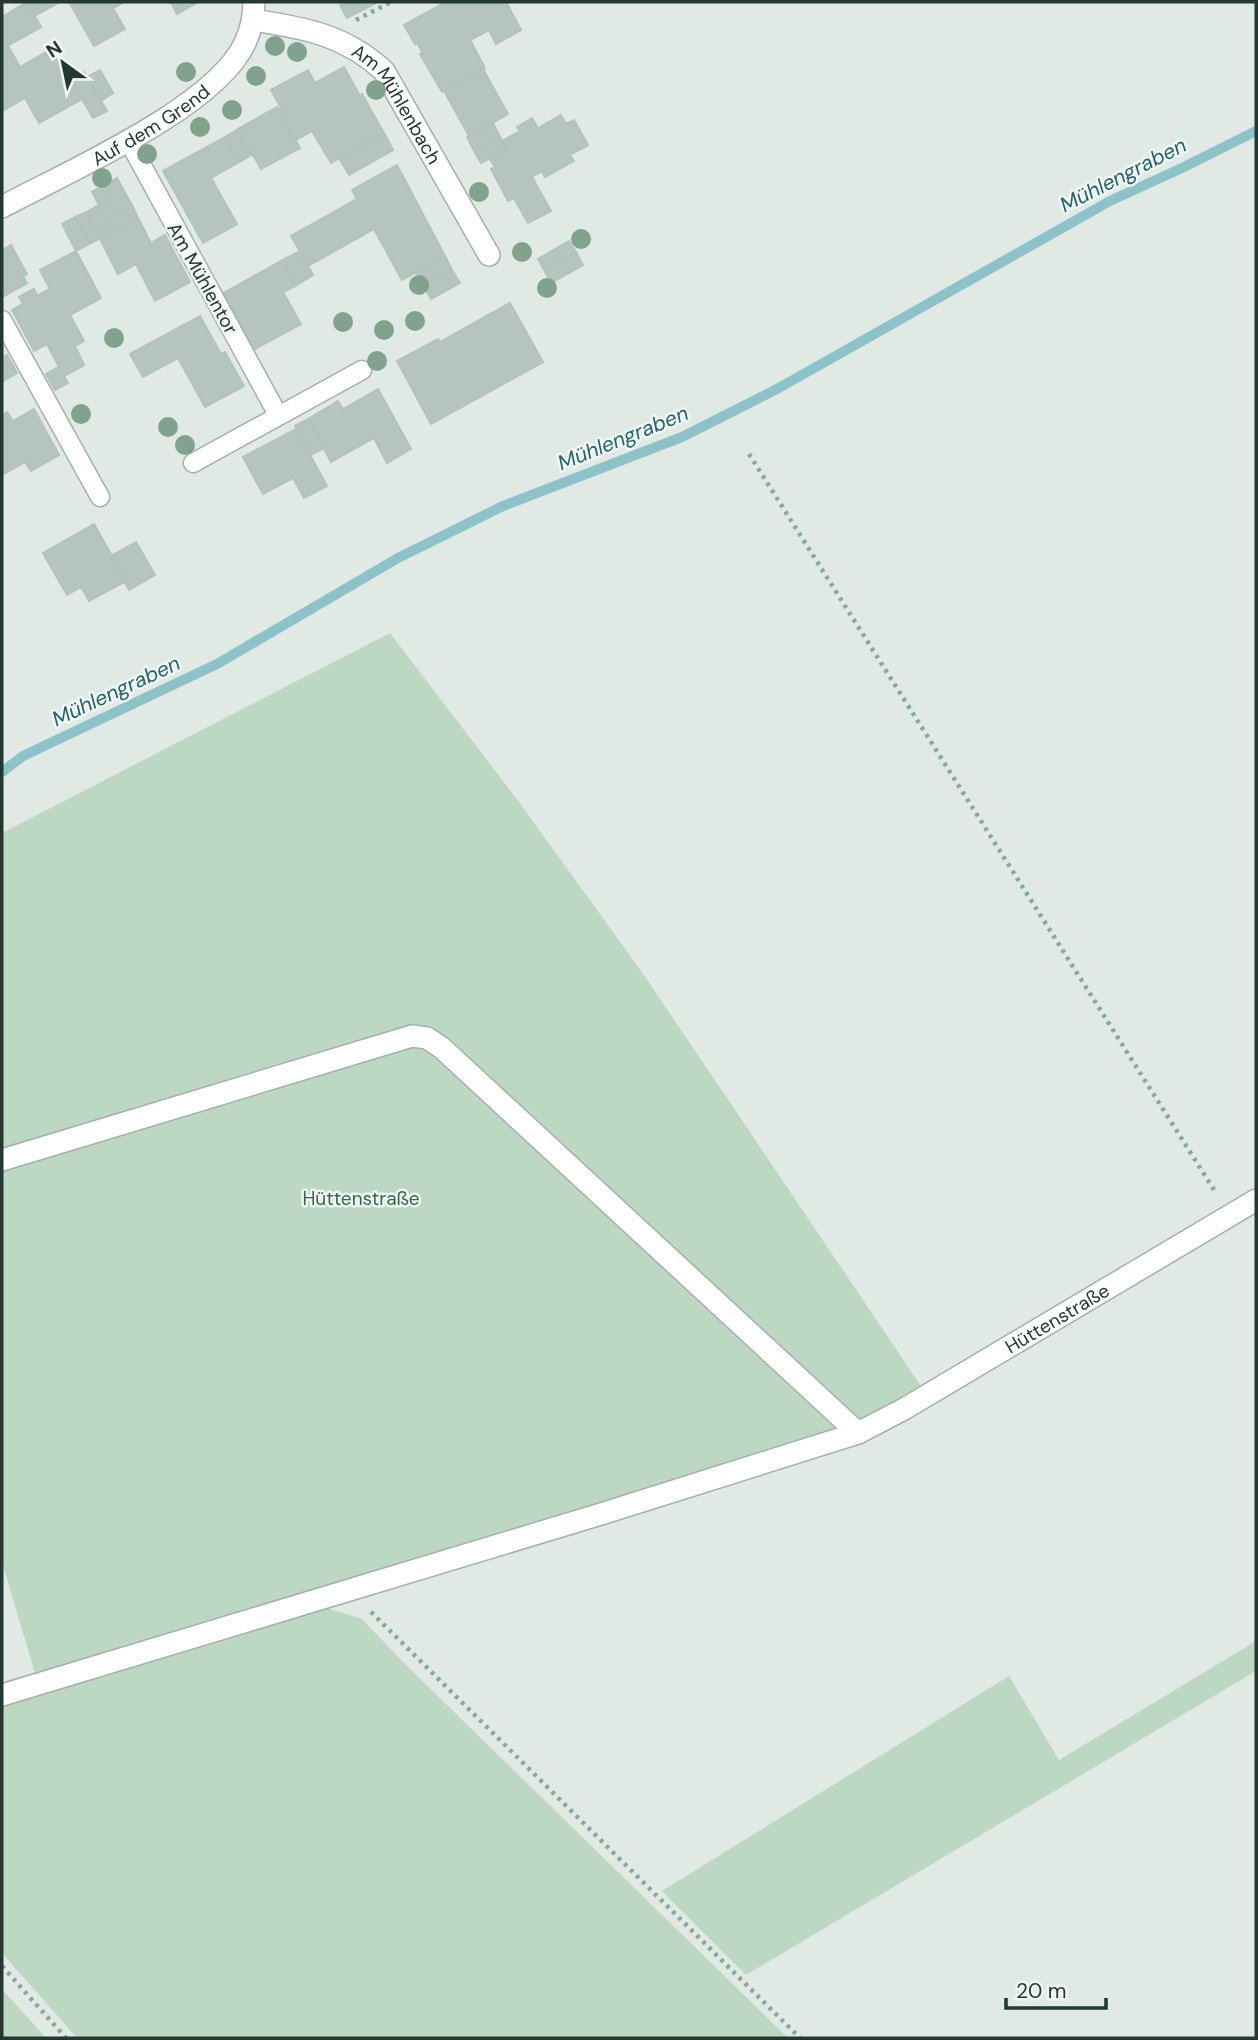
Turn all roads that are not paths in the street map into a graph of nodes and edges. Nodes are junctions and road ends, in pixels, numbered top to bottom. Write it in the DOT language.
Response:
graph roads {
  1 [pos="254,11"];
  2 [pos="128,140"];
  3 [pos="2,207"];
  4 [pos="489,255"];
  5 [pos="2,320"];
  6 [pos="362,370"];
  7 [pos="278,415"];
  8 [pos="193,463"];
  9 [pos="100,497"];
  10 [pos="2,1160"];
  11 [pos="1256,1200"];
  12 [pos="858,1433"];
  13 [pos="2,1695"];
  1 -- 2 [label="street, Auf dem Grend"];
  1 -- 4 [label="street, Am Mühlenbach"];
  2 -- 3 [label="street, Auf dem Grend"];
  2 -- 7 [label="lane, Am Mühlentor"];
  5 -- 9 [label="lane"];
  6 -- 7 [label="lane"];
  7 -- 8 [label="lane"];
  10 -- 12 [label="street"];
  11 -- 12 [label="street, Hüttenstraße"];
  12 -- 13 [label="street, Hüttenstraße"];
}
